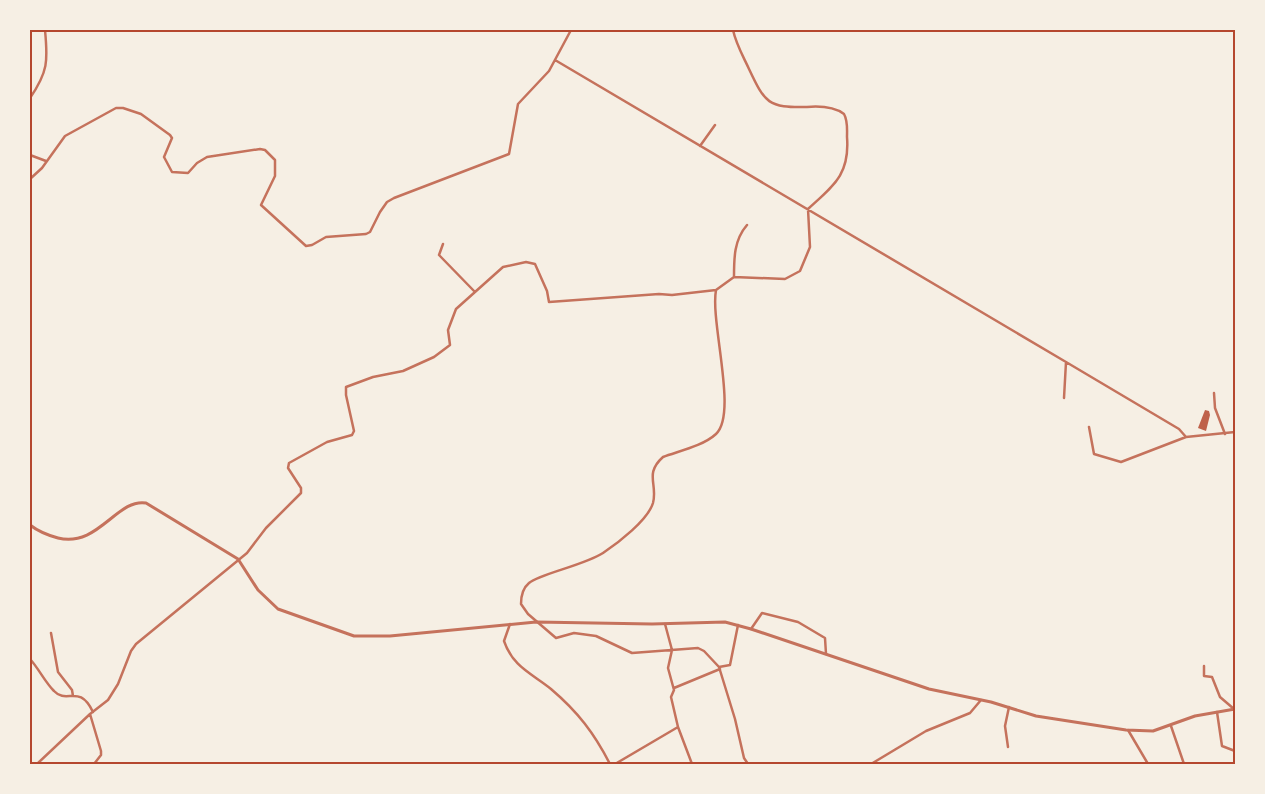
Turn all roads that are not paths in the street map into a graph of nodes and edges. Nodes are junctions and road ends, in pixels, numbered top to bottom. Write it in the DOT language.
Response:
graph roads {
  1 [pos="45,30"];
  2 [pos="571,30"];
  3 [pos="733,30"];
  4 [pos="555,60"];
  5 [pos="30,98"];
  6 [pos="715,125"];
  7 [pos="700,146"];
  8 [pos="30,155"];
  9 [pos="46,161"];
  10 [pos="30,179"];
  11 [pos="808,209"];
  12 [pos="747,225"];
  13 [pos="443,244"];
  14 [pos="734,277"];
  15 [pos="716,290"];
  16 [pos="475,292"];
  17 [pos="1066,362"];
  18 [pos="1214,393"];
  19 [pos="1064,398"];
  20 [pos="1090,427"];
  21 [pos="1235,432"];
  22 [pos="1225,434"];
  23 [pos="1186,437"];
  24 [pos="30,524"];
  25 [pos="238,559"];
  26 [pos="536,622"];
  27 [pos="510,624"];
  28 [pos="665,624"];
  29 [pos="738,625"];
  30 [pos="751,629"];
  31 [pos="51,634"];
  32 [pos="672,650"];
  33 [pos="826,656"];
  34 [pos="30,660"];
  35 [pos="1204,666"];
  36 [pos="720,668"];
  37 [pos="674,688"];
  38 [pos="73,696"];
  39 [pos="981,700"];
  40 [pos="1009,707"];
  41 [pos="1234,709"];
  42 [pos="92,712"];
  43 [pos="1217,712"];
  44 [pos="1171,726"];
  45 [pos="678,727"];
  46 [pos="1128,730"];
  47 [pos="1008,747"];
  48 [pos="1235,751"];
  49 [pos="36,764"];
  50 [pos="94,764"];
  51 [pos="610,764"];
  52 [pos="615,764"];
  53 [pos="692,764"];
  54 [pos="748,764"];
  55 [pos="871,764"];
  56 [pos="1148,764"];
  57 [pos="1184,764"];
  1 -- 5 [label="street"];
  2 -- 4 [label="street"];
  3 -- 11 [label="street"];
  4 -- 7 [label="street"];
  4 -- 9 [label="street"];
  6 -- 7 [label="street"];
  7 -- 11 [label="street"];
  8 -- 9 [label="street"];
  9 -- 10 [label="street"];
  11 -- 14 [label="street"];
  11 -- 17 [label="street"];
  12 -- 14 [label="street"];
  13 -- 16 [label="street"];
  14 -- 15 [label="street"];
  15 -- 16 [label="street"];
  15 -- 26 [label="street"];
  16 -- 25 [label="street"];
  17 -- 19 [label="street"];
  17 -- 23 [label="street"];
  18 -- 22 [label="street"];
  20 -- 23 [label="street"];
  21 -- 22 [label="street"];
  22 -- 23 [label="street"];
  24 -- 25 [label="street"];
  25 -- 27 [label="street"];
  25 -- 42 [label="street"];
  26 -- 27 [label="street"];
  26 -- 28 [label="street"];
  26 -- 32 [label="street"];
  27 -- 51 [label="street"];
  28 -- 29 [label="street"];
  28 -- 32 [label="street"];
  29 -- 30 [label="street"];
  29 -- 36 [label="street"];
  30 -- 33 [label="street"];
  30 -- 33 [label="street"];
  31 -- 38 [label="street"];
  32 -- 36 [label="street"];
  32 -- 37 [label="street"];
  33 -- 39 [label="street"];
  34 -- 38 [label="street"];
  35 -- 41 [label="street"];
  36 -- 37 [label="street"];
  36 -- 54 [label="street"];
  37 -- 45 [label="street"];
  38 -- 42 [label="street"];
  39 -- 40 [label="street"];
  39 -- 55 [label="street"];
  40 -- 46 [label="street"];
  40 -- 47 [label="street"];
  41 -- 43 [label="street"];
  42 -- 49 [label="street"];
  42 -- 50 [label="street"];
  43 -- 44 [label="street"];
  43 -- 48 [label="street"];
  44 -- 46 [label="street"];
  44 -- 57 [label="street"];
  45 -- 52 [label="street"];
  45 -- 53 [label="street"];
  46 -- 56 [label="street"];
}
